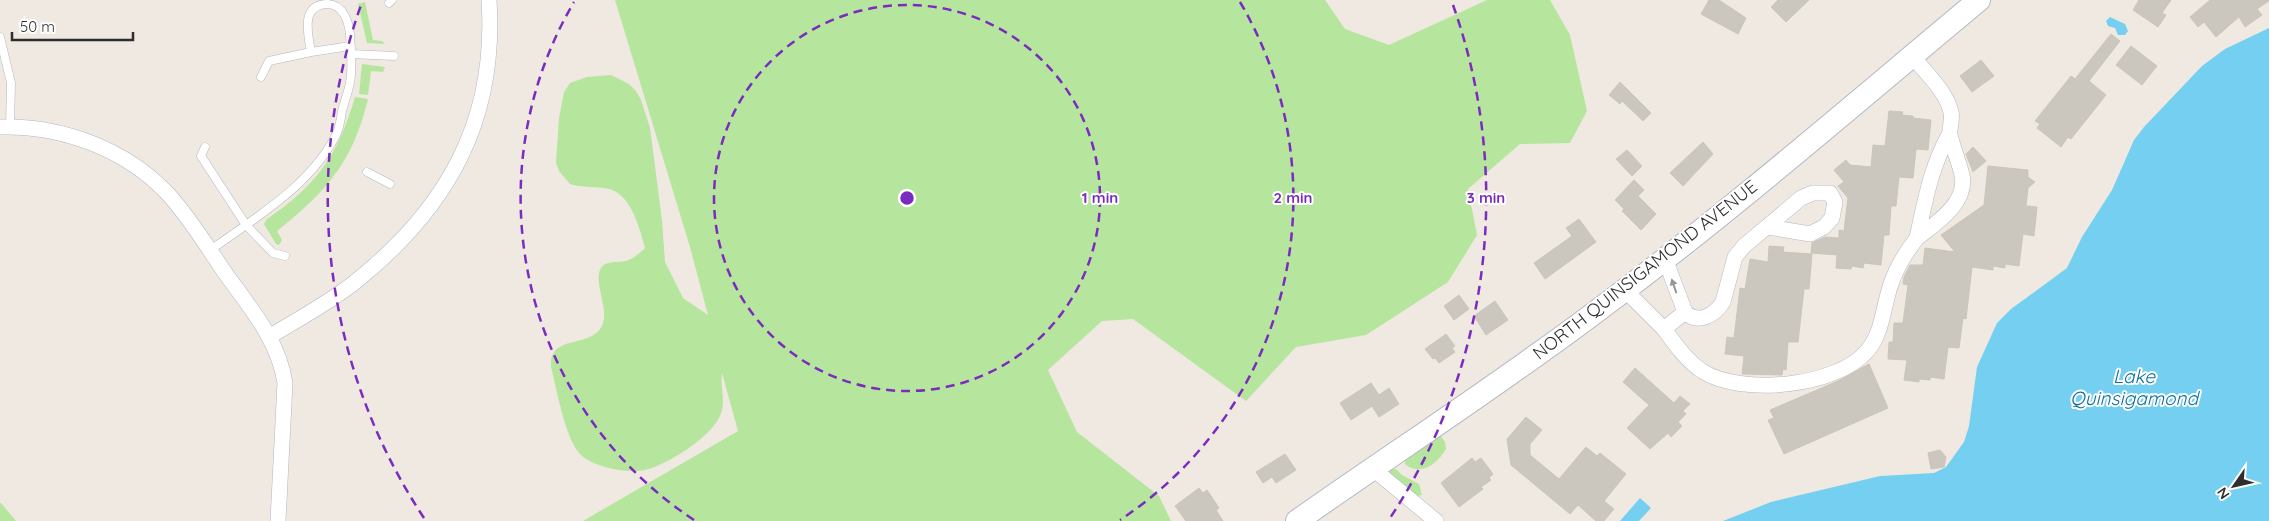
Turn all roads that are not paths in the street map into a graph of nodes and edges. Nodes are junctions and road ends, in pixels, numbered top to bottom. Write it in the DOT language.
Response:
graph roads {
  1 [pos="489,0"];
  2 [pos="1979,0"];
  3 [pos="0,37"];
  4 [pos="350,50"];
  5 [pos="311,52"];
  6 [pos="394,56"];
  7 [pos="1912,56"];
  8 [pos="261,77"];
  9 [pos="5,127"];
  10 [pos="1950,133"];
  11 [pos="205,147"];
  12 [pos="367,172"];
  13 [pos="390,184"];
  14 [pos="246,225"];
  15 [pos="1768,227"];
  16 [pos="1917,238"];
  17 [pos="209,251"];
  18 [pos="285,256"];
  19 [pos="1665,259"];
  20 [pos="1625,290"];
  21 [pos="1685,312"];
  22 [pos="1664,328"];
  23 [pos="269,337"];
  24 [pos="1372,468"];
  25 [pos="1307,517"];
  26 [pos="278,521"];
  27 [pos="1436,521"];
  1 -- 23 [label="street"];
  2 -- 7 [label="main road, NORTH QUINSIGAMOND AVENUE"];
  3 -- 9 [label="lane"];
  4 -- 5 [label="lane"];
  4 -- 5 [label="lane"];
  4 -- 6 [label="lane"];
  4 -- 14 [label="lane"];
  5 -- 8 [label="lane"];
  7 -- 10 [label="street"];
  7 -- 19 [label="main road, NORTH QUINSIGAMOND AVENUE"];
  9 -- 17 [label="street"];
  10 -- 16 [label="street"];
  10 -- 16 [label="street"];
  11 -- 14 [label="lane"];
  12 -- 13 [label="lane"];
  14 -- 17 [label="lane"];
  14 -- 18 [label="lane"];
  15 -- 21 [label="street"];
  16 -- 22 [label="street"];
  17 -- 23 [label="street"];
  19 -- 20 [label="main road, NORTH QUINSIGAMOND AVENUE"];
  21 -- 19 [label="street, one-way"];
  20 -- 22 [label="street"];
  20 -- 24 [label="main road, NORTH QUINSIGAMOND AVENUE"];
  21 -- 22 [label="street"];
  23 -- 26 [label="street"];
  24 -- 25 [label="main road, NORTH QUINSIGAMOND AVENUE"];
  24 -- 27 [label="street"];
}
